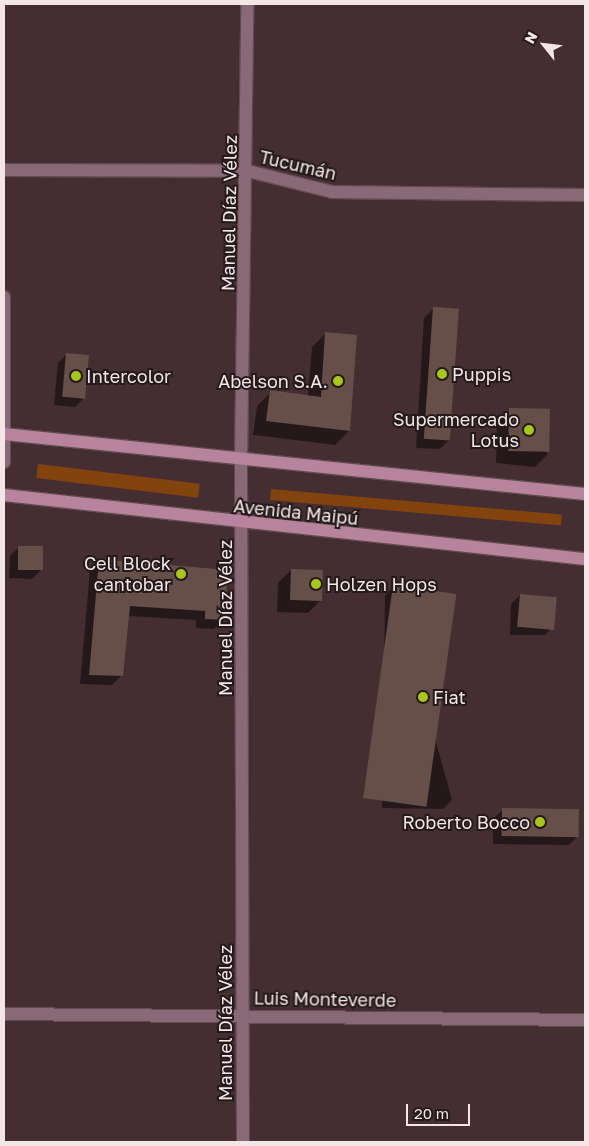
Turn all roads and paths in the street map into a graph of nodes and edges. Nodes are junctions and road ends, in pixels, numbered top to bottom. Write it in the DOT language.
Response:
graph roads {
  1 [pos="247,4"];
  2 [pos="4,170"];
  3 [pos="248,171"];
  4 [pos="585,195"];
  5 [pos="4,297"];
  6 [pos="5,435"];
  7 [pos="241,460"];
  8 [pos="4,462"];
  9 [pos="585,494"];
  10 [pos="4,495"];
  11 [pos="242,524"];
  12 [pos="585,559"];
  13 [pos="4,1014"];
  14 [pos="243,1015"];
  15 [pos="585,1020"];
  16 [pos="243,1142"];
  1 -- 3 [label="street, Manuel Díaz Vélez"];
  2 -- 3 [label="street, Tucumán"];
  3 -- 4 [label="street, Tucumán"];
  3 -- 7 [label="street, Manuel Díaz Vélez"];
  5 -- 6 [label="street"];
  6 -- 7 [label="main road"];
  6 -- 8 [label="street"];
  7 -- 9 [label="main road"];
  7 -- 11 [label="street, Manuel Díaz Vélez"];
  10 -- 11 [label="main road, Avenida Maipú"];
  11 -- 12 [label="main road, Avenida Maipú"];
  11 -- 14 [label="street, Manuel Díaz Vélez"];
  13 -- 14 [label="street, Luis Monteverde"];
  14 -- 15 [label="street, Luis Monteverde"];
  14 -- 16 [label="street, Manuel Díaz Vélez"];
}
